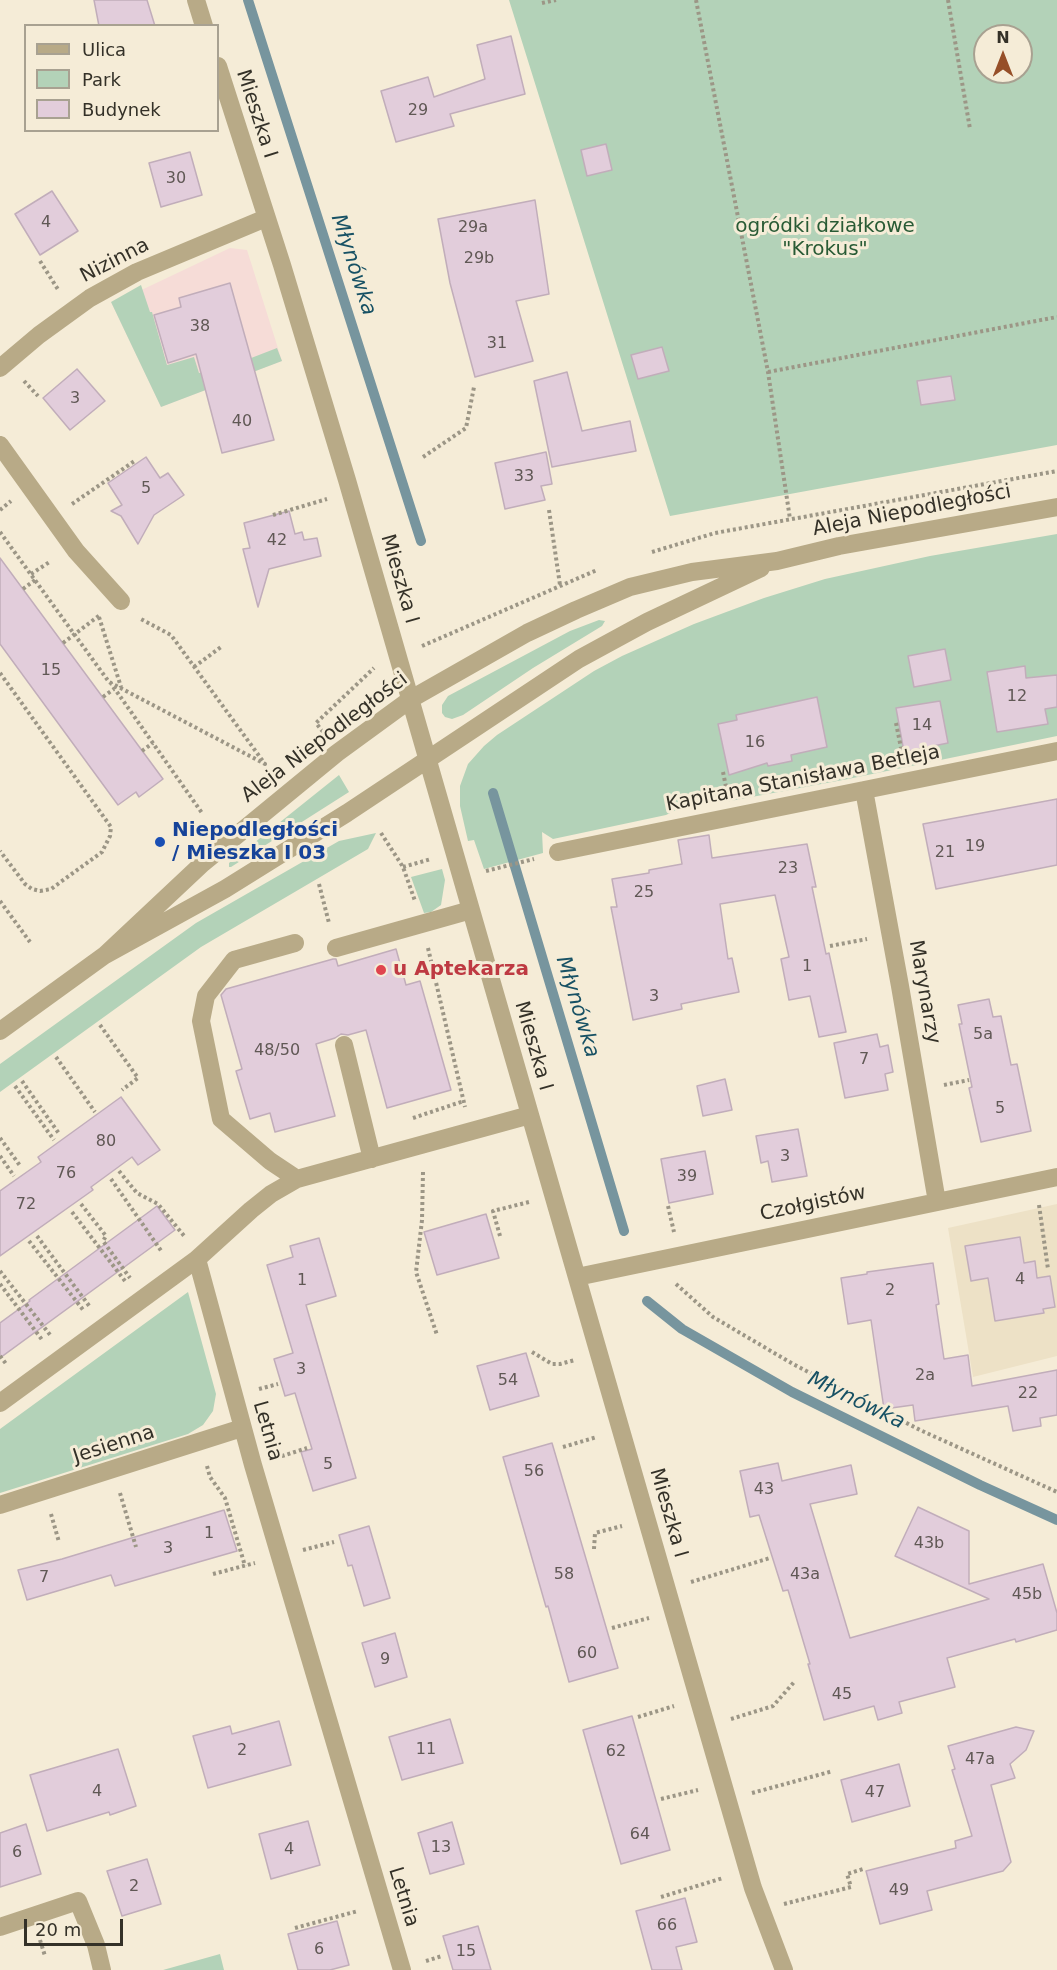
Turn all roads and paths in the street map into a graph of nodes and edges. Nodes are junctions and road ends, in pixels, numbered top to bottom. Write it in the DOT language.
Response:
graph roads {
  1 [pos="196,0"];
  2 [pos="556,0"];
  3 [pos="696,0"];
  4 [pos="948,0"];
  5 [pos="542,3"];
  6 [pos="203,24"];
  7 [pos="219,69"];
  8 [pos="970,129"];
  9 [pos="266,218"];
  10 [pos="40,261"];
  11 [pos="59,291"];
  12 [pos="1057,317"];
  13 [pos="0,368"];
  14 [pos="768,372"];
  15 [pos="474,387"];
  16 [pos="0,445"];
  17 [pos="423,457"];
  18 [pos="136,460"];
  19 [pos="329,499"];
  20 [pos="1057,507"];
  21 [pos="549,510"];
  22 [pos="273,515"];
  23 [pos="53,519"];
  24 [pos="790,519"];
  25 [pos="0,532"];
  26 [pos="54,559"];
  27 [pos="777,561"];
  28 [pos="31,574"];
  29 [pos="35,580"];
  30 [pos="560,585"];
  31 [pos="23,589"];
  32 [pos="121,601"];
  33 [pos="134,615"];
  34 [pos="98,616"];
  35 [pos="75,634"];
  36 [pos="63,643"];
  37 [pos="221,647"];
  38 [pos="194,667"];
  39 [pos="373,669"];
  40 [pos="0,673"];
  41 [pos="109,682"];
  42 [pos="121,688"];
  43 [pos="114,689"];
  44 [pos="103,698"];
  45 [pos="411,699"];
  46 [pos="316,723"];
  47 [pos="896,723"];
  48 [pos="153,743"];
  49 [pos="142,751"];
  50 [pos="1057,751"];
  51 [pos="428,759"];
  52 [pos="907,781"];
  53 [pos="864,790"];
  54 [pos="202,813"];
  55 [pos="381,833"];
  56 [pos="1,854"];
  57 [pos="551,854"];
  58 [pos="435,858"];
  59 [pos="403,867"];
  60 [pos="489,870"];
  61 [pos="319,884"];
  62 [pos="0,901"];
  63 [pos="471,910"];
  64 [pos="423,924"];
  65 [pos="891,935"];
  66 [pos="30,942"];
  67 [pos="295,943"];
  68 [pos="830,946"];
  69 [pos="336,948"];
  70 [pos="105,955"];
  71 [pos="100,1025"];
  72 [pos="0,1031"];
  73 [pos="344,1045"];
  74 [pos="56,1057"];
  75 [pos="22,1081"];
  76 [pos="15,1086"];
  77 [pos="122,1090"];
  78 [pos="95,1112"];
  79 [pos="530,1115"];
  80 [pos="471,1132"];
  81 [pos="60,1135"];
  82 [pos="0,1138"];
  83 [pos="54,1140"];
  84 [pos="0,1156"];
  85 [pos="372,1159"];
  86 [pos="21,1167"];
  87 [pos="421,1168"];
  88 [pos="119,1171"];
  89 [pos="14,1176"];
  90 [pos="1057,1177"];
  91 [pos="111,1179"];
  92 [pos="297,1179"];
  93 [pos="1038,1200"];
  94 [pos="533,1202"];
  95 [pos="937,1202"];
  96 [pos="81,1204"];
  97 [pos="72,1212"];
  98 [pos="37,1236"];
  99 [pos="500,1236"];
  100 [pos="29,1241"];
  101 [pos="198,1257"];
  102 [pos="1048,1269"];
  103 [pos="0,1271"];
  104 [pos="177,1273"];
  105 [pos="577,1277"];
  106 [pos="0,1284"];
  107 [pos="676,1284"];
  108 [pos="142,1299"];
  109 [pos="102,1329"];
  110 [pos="437,1335"];
  111 [pos="531,1352"];
  112 [pos="62,1358"];
  113 [pos="578,1359"];
  114 [pos="278,1384"];
  115 [pos="253,1391"];
  116 [pos="0,1403"];
  117 [pos="242,1428"];
  118 [pos="601,1436"];
  119 [pos="563,1447"];
  120 [pos="205,1460"];
  121 [pos="119,1487"];
  122 [pos="1057,1492"];
  123 [pos="0,1505"];
  124 [pos="49,1509"];
  125 [pos="627,1525"];
  126 [pos="59,1542"];
  127 [pos="136,1547"];
  128 [pos="594,1549"];
  129 [pos="770,1558"];
  130 [pos="261,1561"];
  131 [pos="244,1566"];
  132 [pos="213,1574"];
  133 [pos="667,1590"];
  134 [pos="654,1617"];
  135 [pos="612,1628"];
  136 [pos="795,1681"];
  137 [pos="679,1705"];
  138 [pos="638,1717"];
  139 [pos="706,1727"];
  140 [pos="833,1771"];
  141 [pos="702,1789"];
  142 [pos="661,1799"];
  143 [pos="728,1800"];
  144 [pos="863,1869"];
  145 [pos="728,1876"];
  146 [pos="661,1897"];
  147 [pos="363,1909"];
  148 [pos="785,1914"];
  149 [pos="0,1927"];
  150 [pos="295,1928"];
  151 [pos="102,1970"];
  152 [pos="402,1970"];
  153 [pos="784,1970"];
  1 -- 6 [label="street"];
  2 -- 5 [label="path"];
  3 -- 14 [label="path"];
  4 -- 8 [label="path"];
  7 -- 9 [label="street, Mieszka I"];
  9 -- 13 [label="street, Nizinna"];
  9 -- 45 [label="street, Mieszka I"];
  10 -- 11 [label="path"];
  12 -- 14 [label="path"];
  14 -- 24 [label="path"];
  15 -- 17 [label="path"];
  16 -- 23 [label="street"];
  18 -- 23 [label="path"];
  19 -- 22 [label="path"];
  20 -- 27 [label="street, Aleja Niepodległości"];
  21 -- 30 [label="path"];
  23 -- 32 [label="street"];
  25 -- 28 [label="path"];
  26 -- 28 [label="path"];
  27 -- 45 [label="street, Aleja Niepodległości"];
  27 -- 51 [label="street, Aleja Niepodległości"];
  28 -- 29 [label="path"];
  29 -- 31 [label="path"];
  29 -- 35 [label="path"];
  33 -- 38 [label="path"];
  34 -- 42 [label="path"];
  35 -- 36 [label="path"];
  35 -- 41 [label="path"];
  37 -- 38 [label="path"];
  38 -- 42 [label="path"];
  39 -- 46 [label="path"];
  40 -- 56 [label="path"];
  41 -- 42 [label="path"];
  41 -- 43 [label="path"];
  43 -- 44 [label="path"];
  43 -- 48 [label="path"];
  45 -- 51 [label="street, Mieszka I"];
  45 -- 70 [label="street, Aleja Niepodległości"];
  47 -- 52 [label="path"];
  48 -- 49 [label="path"];
  48 -- 54 [label="path"];
  50 -- 52 [label="street, Kapitana Stanisława Betleja"];
  51 -- 63 [label="street, Mieszka I"];
  51 -- 70 [label="street, Aleja Niepodległości"];
  52 -- 53 [label="street, Kapitana Stanisława Betleja"];
  53 -- 57 [label="street, Kapitana Stanisława Betleja"];
  53 -- 65 [label="street, Marynarzy"];
  55 -- 59 [label="path"];
  57 -- 60 [label="path"];
  58 -- 59 [label="path"];
  59 -- 64 [label="path"];
  61 -- 69 [label="path"];
  62 -- 66 [label="path"];
  63 -- 64 [label="street"];
  63 -- 79 [label="street, Mieszka I"];
  64 -- 69 [label="street"];
  64 -- 80 [label="path"];
  65 -- 68 [label="path"];
  65 -- 95 [label="street, Marynarzy"];
  67 -- 92 [label="street"];
  70 -- 72 [label="street, Aleja Niepodległości"];
  71 -- 77 [label="path"];
  73 -- 85 [label="street"];
  74 -- 78 [label="path"];
  75 -- 81 [label="path"];
  76 -- 83 [label="path"];
  79 -- 80 [label="street"];
  79 -- 105 [label="street, Mieszka I"];
  80 -- 85 [label="street"];
  82 -- 86 [label="path"];
  84 -- 89 [label="path"];
  85 -- 92 [label="street"];
  87 -- 110 [label="path"];
  88 -- 101 [label="path"];
  90 -- 95 [label="street, Czołgistów"];
  91 -- 104 [label="path"];
  92 -- 101 [label="street"];
  93 -- 102 [label="path"];
  94 -- 99 [label="path"];
  95 -- 105 [label="street, Czołgistów"];
  96 -- 108 [label="path"];
  97 -- 108 [label="path"];
  98 -- 109 [label="path"];
  100 -- 109 [label="path"];
  101 -- 104 [label="street"];
  101 -- 117 [label="street, Letnia"];
  103 -- 112 [label="path"];
  104 -- 108 [label="street"];
  105 -- 133 [label="street, Mieszka I"];
  106 -- 112 [label="path"];
  107 -- 122 [label="path"];
  108 -- 109 [label="street"];
  109 -- 112 [label="street"];
  111 -- 113 [label="path"];
  112 -- 116 [label="street"];
  114 -- 115 [label="path"];
  117 -- 123 [label="street, Jesienna"];
  117 -- 152 [label="street, Letnia"];
  118 -- 119 [label="path"];
  120 -- 131 [label="path"];
  121 -- 127 [label="path"];
  124 -- 126 [label="path"];
  125 -- 128 [label="path"];
  129 -- 133 [label="path"];
  130 -- 131 [label="path"];
  131 -- 132 [label="path"];
  133 -- 139 [label="street, Mieszka I"];
  134 -- 135 [label="path"];
  136 -- 139 [label="path"];
  137 -- 138 [label="path"];
  139 -- 143 [label="street, Mieszka I"];
  140 -- 143 [label="path"];
  141 -- 142 [label="path"];
  143 -- 153 [label="street, Mieszka I"];
  144 -- 148 [label="path"];
  145 -- 146 [label="path"];
  147 -- 150 [label="path"];
  149 -- 151 [label="street"];
}
